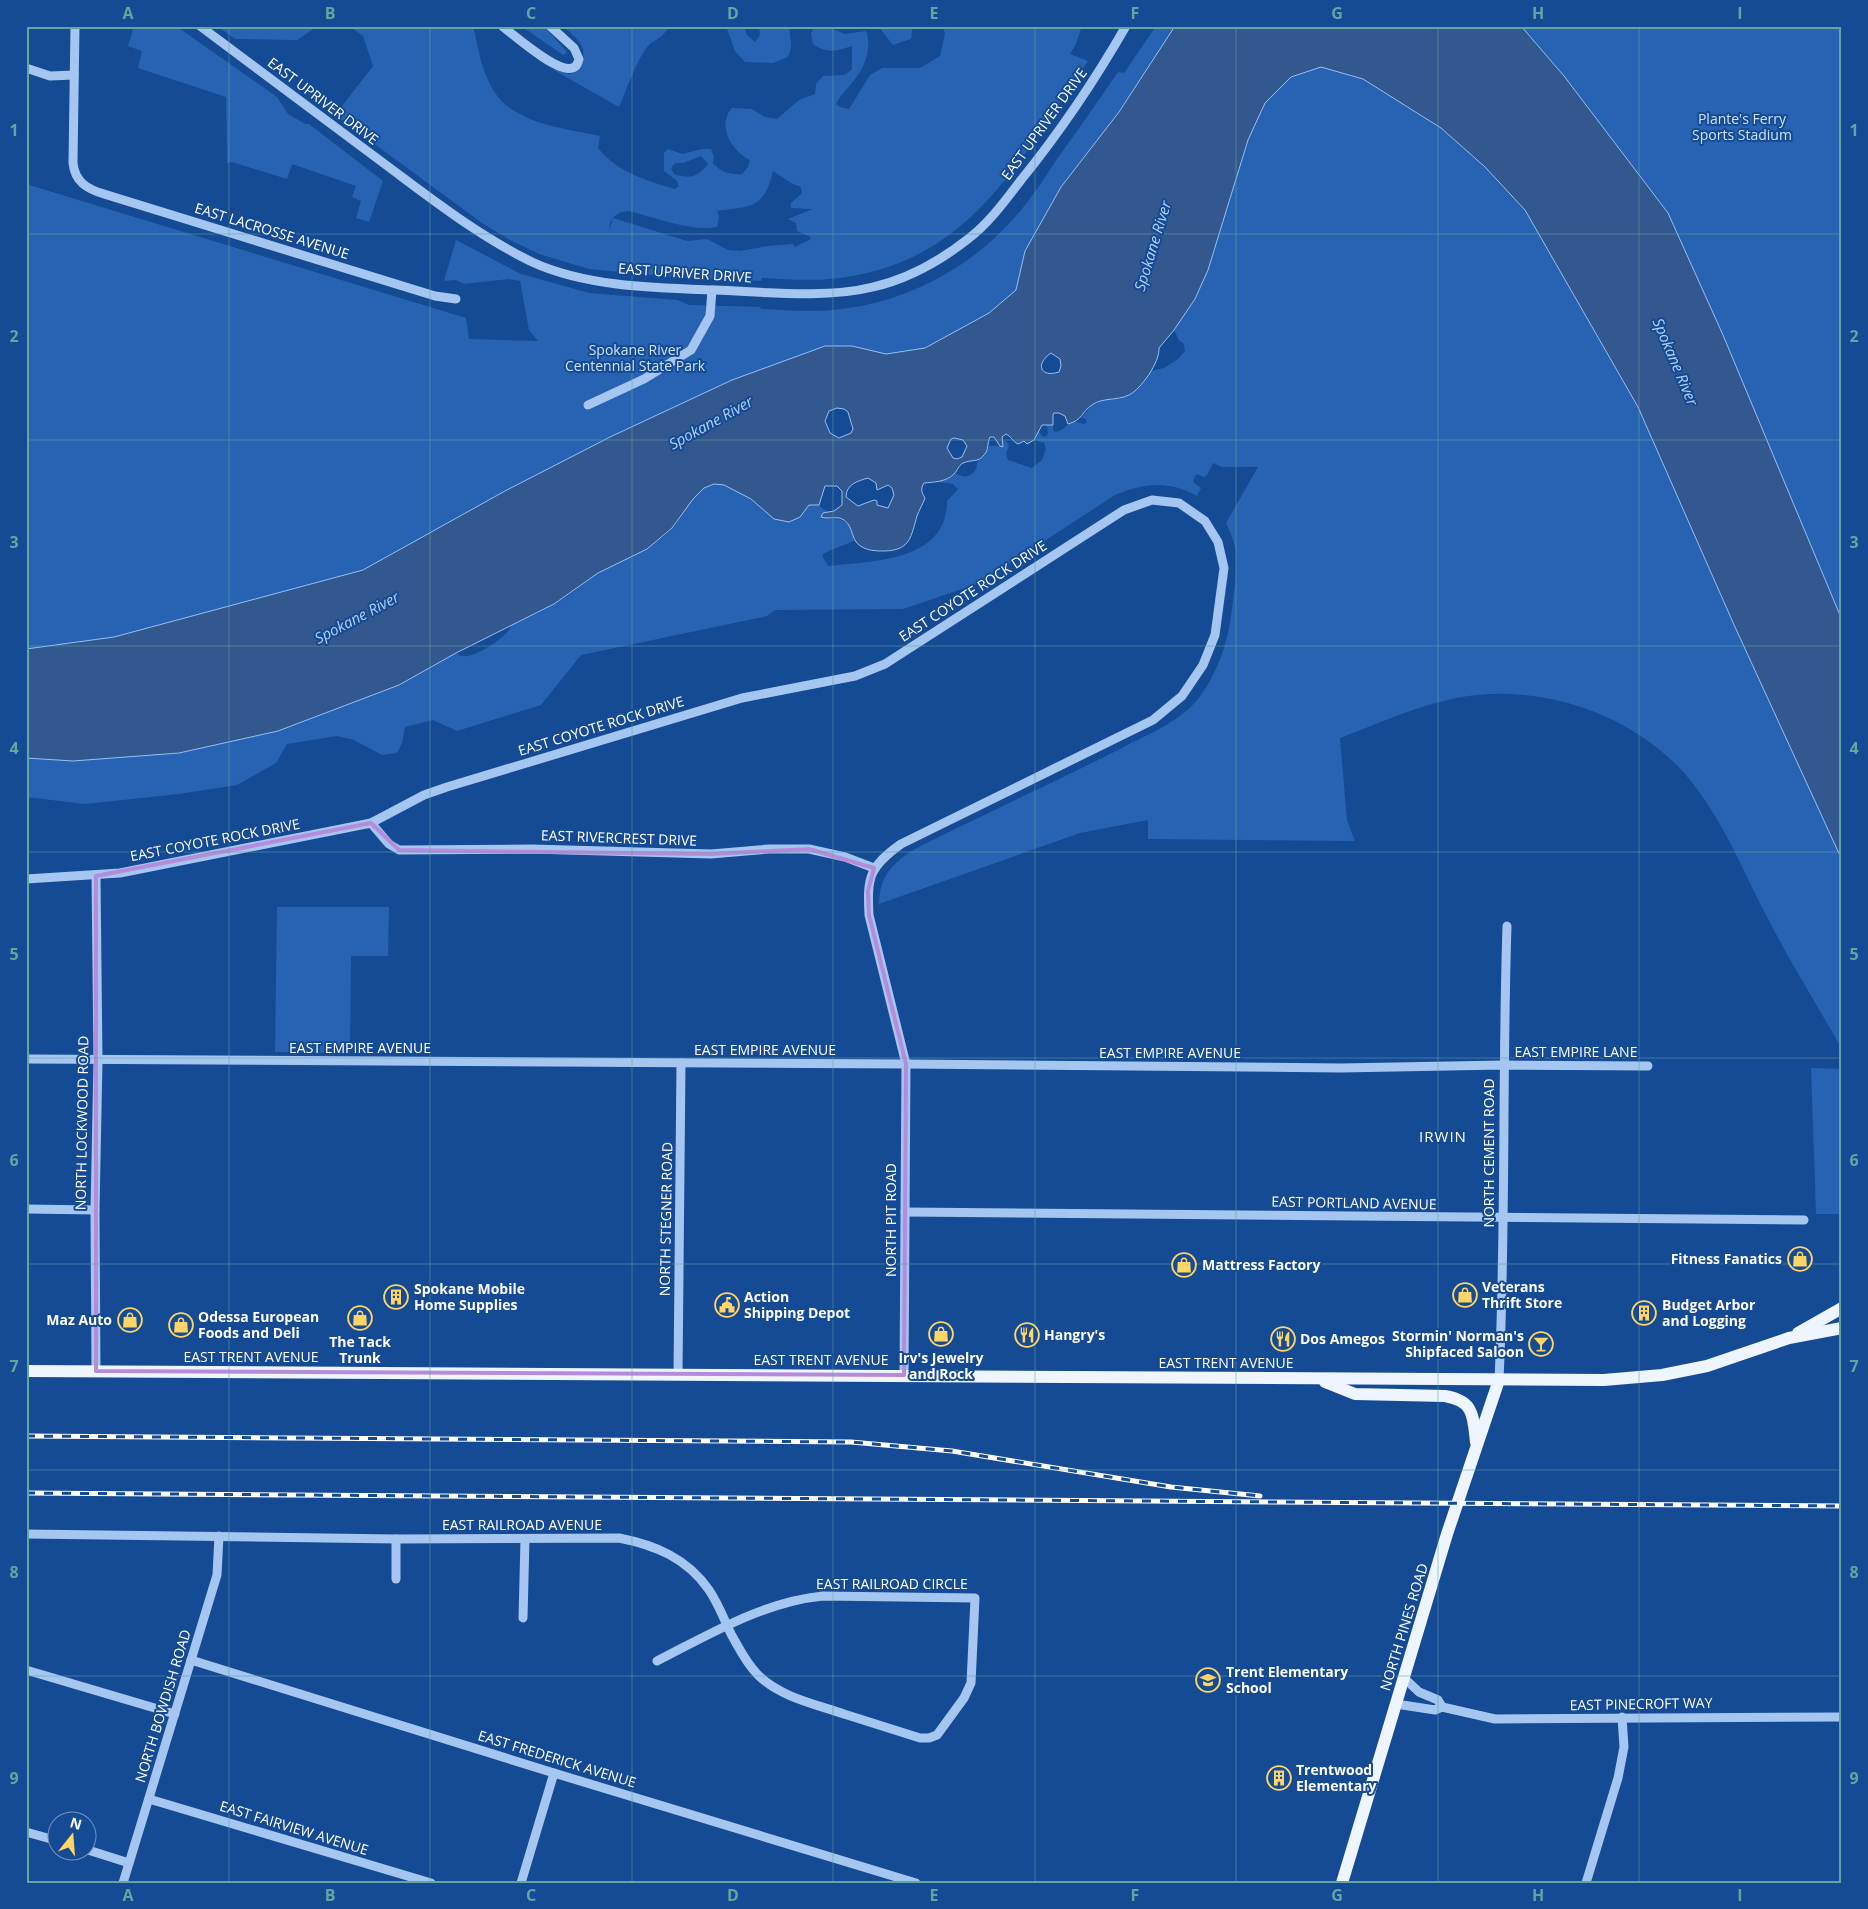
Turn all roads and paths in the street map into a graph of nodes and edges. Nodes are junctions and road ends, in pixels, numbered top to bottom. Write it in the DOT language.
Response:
graph roads {
  1 [pos="75,26"];
  2 [pos="200,26"];
  3 [pos="502,26"];
  4 [pos="550,26"];
  5 [pos="1126,26"];
  6 [pos="26,68"];
  7 [pos="74,75"];
  8 [pos="712,290"];
  9 [pos="456,299"];
  10 [pos="588,405"];
  11 [pos="371,823"];
  12 [pos="874,868"];
  13 [pos="96,876"];
  14 [pos="26,879"];
  15 [pos="1507,926"];
  16 [pos="26,1059"];
  17 [pos="98,1060"];
  18 [pos="682,1063"];
  19 [pos="906,1064"];
  20 [pos="1503,1065"];
  21 [pos="1648,1066"];
  22 [pos="26,1209"];
  23 [pos="95,1210"];
  24 [pos="905,1212"];
  25 [pos="1503,1218"];
  26 [pos="1804,1220"];
  27 [pos="1842,1308"];
  28 [pos="1842,1328"];
  29 [pos="1790,1338"];
  30 [pos="26,1371"];
  31 [pos="96,1371"];
  32 [pos="678,1375"];
  33 [pos="904,1375"];
  34 [pos="1318,1379"];
  35 [pos="1498,1380"];
  36 [pos="1476,1445"];
  37 [pos="26,1534"];
  38 [pos="219,1536"];
  39 [pos="396,1539"];
  40 [pos="525,1539"];
  41 [pos="396,1580"];
  42 [pos="524,1618"];
  43 [pos="727,1626"];
  44 [pos="191,1660"];
  45 [pos="657,1661"];
  46 [pos="26,1670"];
  47 [pos="1404,1678"];
  48 [pos="1396,1704"];
  49 [pos="1442,1707"];
  50 [pos="175,1714"];
  51 [pos="1622,1717"];
  52 [pos="1842,1717"];
  53 [pos="937,1735"];
  54 [pos="554,1773"];
  55 [pos="149,1799"];
  56 [pos="26,1832"];
  57 [pos="48,1838"];
  58 [pos="98,1853"];
  59 [pos="129,1863"];
  60 [pos="123,1883"];
  61 [pos="431,1883"];
  62 [pos="521,1883"];
  63 [pos="916,1883"];
  64 [pos="1342,1883"];
  65 [pos="1586,1883"];
  1 -- 7 [label="street"];
  2 -- 8 [label="street, EAST UPRIVER DRIVE"];
  3 -- 4 [label="street"];
  5 -- 8 [label="street, EAST UPRIVER DRIVE"];
  6 -- 7 [label="street"];
  7 -- 9 [label="street, EAST LACROSSE AVENUE"];
  8 -- 10 [label="street"];
  11 -- 12 [label="street, EAST RIVERCREST DRIVE"];
  11 -- 12 [label="street, EAST COYOTE ROCK DRIVE"];
  11 -- 13 [label="street, EAST COYOTE ROCK DRIVE"];
  12 -- 19 [label="street"];
  13 -- 14 [label="street, EAST COYOTE ROCK DRIVE"];
  13 -- 17 [label="street, NORTH LOCKWOOD ROAD"];
  15 -- 20 [label="street, NORTH CEMENT ROAD"];
  16 -- 17 [label="street, EAST EMPIRE AVENUE"];
  17 -- 18 [label="street, EAST EMPIRE AVENUE"];
  17 -- 23 [label="street, NORTH LOCKWOOD ROAD"];
  18 -- 19 [label="street, EAST EMPIRE AVENUE"];
  18 -- 32 [label="street, NORTH STEGNER ROAD"];
  19 -- 20 [label="street, EAST EMPIRE AVENUE"];
  19 -- 24 [label="street, NORTH PIT ROAD"];
  20 -- 21 [label="street, EAST EMPIRE LANE"];
  20 -- 25 [label="street, NORTH CEMENT ROAD"];
  22 -- 23 [label="street"];
  23 -- 31 [label="street, NORTH LOCKWOOD ROAD"];
  24 -- 25 [label="street, EAST PORTLAND AVENUE"];
  24 -- 33 [label="street, NORTH PIT ROAD"];
  25 -- 26 [label="street, EAST PORTLAND AVENUE"];
  25 -- 35 [label="street, NORTH CEMENT ROAD"];
  27 -- 29 [label="main road, EAST TRENT AVENUE"];
  28 -- 29 [label="main road, EAST TRENT AVENUE"];
  29 -- 35 [label="main road, EAST TRENT AVENUE"];
  30 -- 31 [label="main road, EAST TRENT AVENUE"];
  31 -- 32 [label="main road, EAST TRENT AVENUE"];
  32 -- 33 [label="main road, EAST TRENT AVENUE"];
  33 -- 34 [label="main road, EAST TRENT AVENUE"];
  34 -- 35 [label="main road, EAST TRENT AVENUE"];
  34 -- 36 [label="main road"];
  35 -- 36 [label="main road, NORTH PINES ROAD"];
  36 -- 47 [label="main road, NORTH PINES ROAD"];
  37 -- 38 [label="street, EAST RAILROAD AVENUE"];
  38 -- 39 [label="street, EAST RAILROAD AVENUE"];
  38 -- 44 [label="street, NORTH BOWDISH ROAD"];
  39 -- 40 [label="street, EAST RAILROAD AVENUE"];
  39 -- 41 [label="street"];
  40 -- 42 [label="street"];
  40 -- 43 [label="street, EAST RAILROAD AVENUE"];
  43 -- 45 [label="street"];
  43 -- 53 [label="street, EAST RAILROAD AVENUE"];
  43 -- 53 [label="street, EAST RAILROAD CIRCLE"];
  44 -- 50 [label="street, NORTH BOWDISH ROAD"];
  44 -- 54 [label="street, EAST FREDERICK AVENUE"];
  46 -- 50 [label="street"];
  47 -- 48 [label="main road, NORTH PINES ROAD"];
  47 -- 49 [label="street, EAST PINECROFT WAY"];
  48 -- 49 [label="street, EAST PINECROFT WAY"];
  48 -- 64 [label="main road, NORTH PINES ROAD"];
  49 -- 51 [label="street, EAST PINECROFT WAY"];
  50 -- 55 [label="street, NORTH BOWDISH ROAD"];
  51 -- 52 [label="street, EAST PINECROFT WAY"];
  51 -- 65 [label="street"];
  54 -- 62 [label="street"];
  54 -- 63 [label="street, EAST FREDERICK AVENUE"];
  55 -- 59 [label="street, NORTH BOWDISH ROAD"];
  55 -- 61 [label="street, EAST FAIRVIEW AVENUE"];
  56 -- 57 [label="street"];
  58 -- 59 [label="street"];
  59 -- 60 [label="street, NORTH BOWDISH ROAD"];
}
